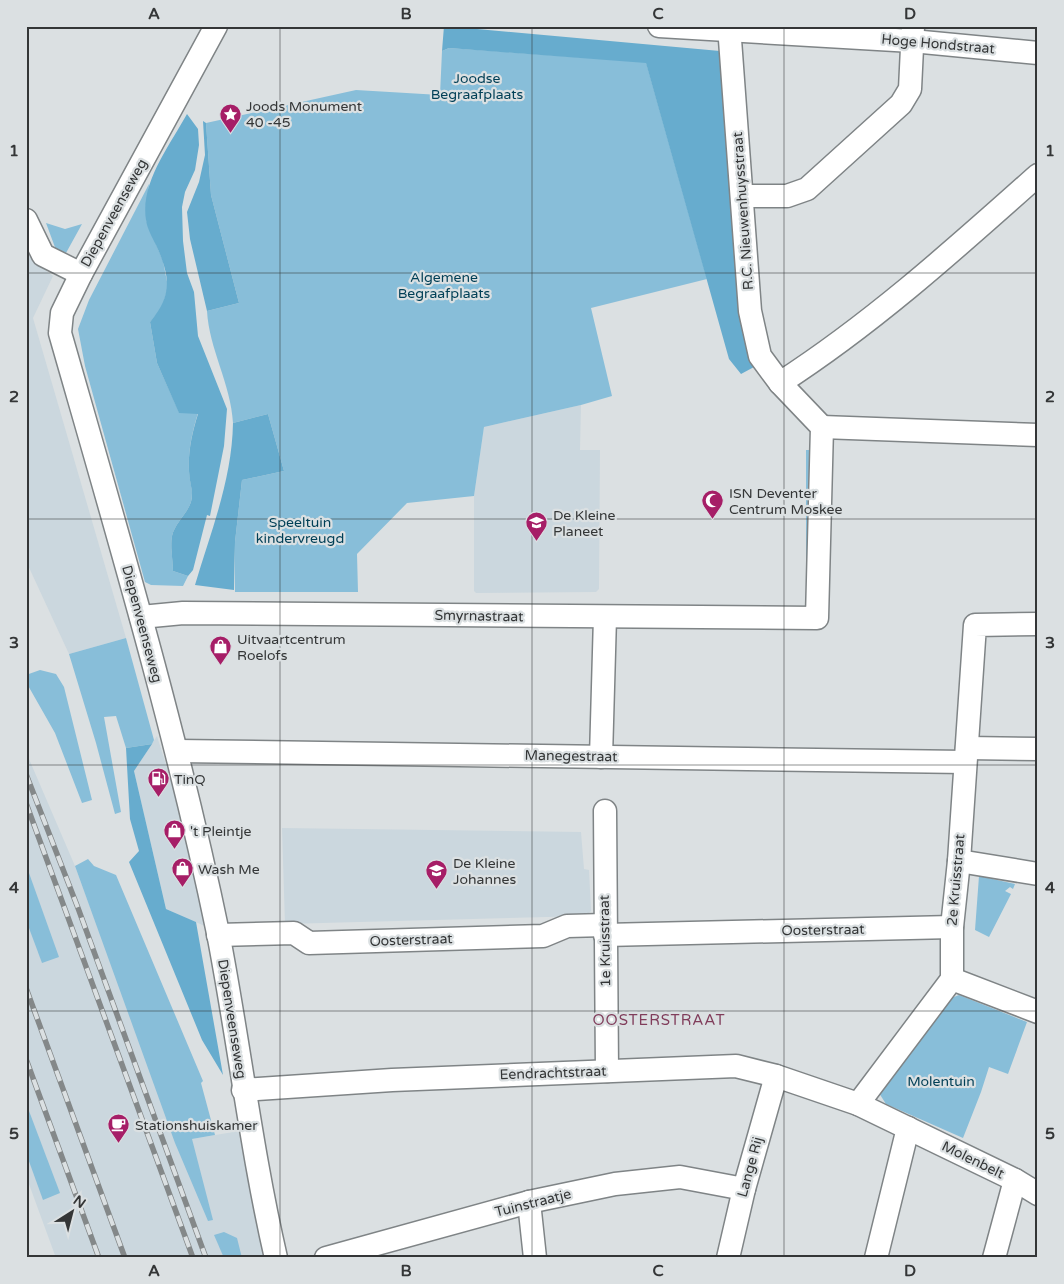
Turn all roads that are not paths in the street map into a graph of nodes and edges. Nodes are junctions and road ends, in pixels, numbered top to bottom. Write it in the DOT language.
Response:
graph roads {
  1 [pos="216,26"];
  2 [pos="659,26"];
  3 [pos="729,28"];
  4 [pos="912,34"];
  5 [pos="1038,53"];
  6 [pos="1038,176"];
  7 [pos="743,196"];
  8 [pos="26,220"];
  9 [pos="81,274"];
  10 [pos="780,383"];
  11 [pos="822,427"];
  12 [pos="1038,435"];
  13 [pos="141,617"];
  14 [pos="605,617"];
  15 [pos="1038,624"];
  16 [pos="1038,748"];
  17 [pos="177,752"];
  18 [pos="966,755"];
  19 [pos="601,756"];
  20 [pos="605,812"];
  21 [pos="959,861"];
  22 [pos="1038,874"];
  23 [pos="952,927"];
  24 [pos="605,930"];
  25 [pos="218,935"];
  26 [pos="952,979"];
  27 [pos="1038,1012"];
  28 [pos="607,1071"];
  29 [pos="776,1076"];
  30 [pos="243,1090"];
  31 [pos="858,1104"];
  32 [pos="908,1128"];
  33 [pos="1015,1180"];
  34 [pos="744,1190"];
  35 [pos="1038,1194"];
  36 [pos="529,1202"];
  37 [pos="276,1258"];
  38 [pos="326,1258"];
  39 [pos="535,1258"];
  40 [pos="728,1258"];
  41 [pos="876,1258"];
  42 [pos="994,1258"];
  1 -- 9 [label="street, Diepenveenseweg"];
  2 -- 3 [label="street, Hoge Hondstraat"];
  3 -- 4 [label="street, Hoge Hondstraat"];
  3 -- 7 [label="street, R.C. Nieuwenhuysstraat"];
  4 -- 5 [label="street, Hoge Hondstraat"];
  4 -- 7 [label="street"];
  6 -- 10 [label="street"];
  7 -- 10 [label="street, R.C. Nieuwenhuysstraat"];
  8 -- 9 [label="street"];
  9 -- 13 [label="street, Diepenveenseweg"];
  10 -- 11 [label="street, R.C. Nieuwenhuysstraat"];
  11 -- 12 [label="street"];
  11 -- 14 [label="street, Smyrnastraat"];
  13 -- 14 [label="street, Smyrnastraat"];
  13 -- 17 [label="street, Diepenveenseweg"];
  14 -- 19 [label="street"];
  15 -- 18 [label="street, 2e Kruisstraat"];
  16 -- 18 [label="street, Manegestraat"];
  17 -- 19 [label="street, Manegestraat"];
  17 -- 25 [label="street, Diepenveenseweg"];
  18 -- 19 [label="street, Manegestraat"];
  18 -- 21 [label="street, 2e Kruisstraat"];
  20 -- 24 [label="street, 1e Kruisstraat"];
  21 -- 22 [label="street"];
  21 -- 23 [label="street, 2e Kruisstraat"];
  23 -- 24 [label="street, Oosterstraat"];
  23 -- 26 [label="street, 2e Kruisstraat"];
  24 -- 25 [label="street, Oosterstraat"];
  24 -- 28 [label="street, 1e Kruisstraat"];
  25 -- 30 [label="street, Diepenveenseweg"];
  26 -- 27 [label="street"];
  26 -- 31 [label="street"];
  28 -- 29 [label="street, Eendrachtstraat"];
  28 -- 30 [label="street, Eendrachtstraat"];
  29 -- 31 [label="street, Eendrachtstraat"];
  29 -- 34 [label="street, Lange Rij"];
  30 -- 37 [label="street, Diepenveenseweg"];
  31 -- 32 [label="street, Molenbelt"];
  32 -- 33 [label="street, Molenbelt"];
  32 -- 41 [label="street"];
  33 -- 35 [label="street, Molenbelt"];
  33 -- 42 [label="street"];
  34 -- 36 [label="street, Tuinstraatje"];
  34 -- 40 [label="street, Lange Rij"];
  36 -- 38 [label="street, Tuinstraatje"];
  36 -- 39 [label="street"];
}
